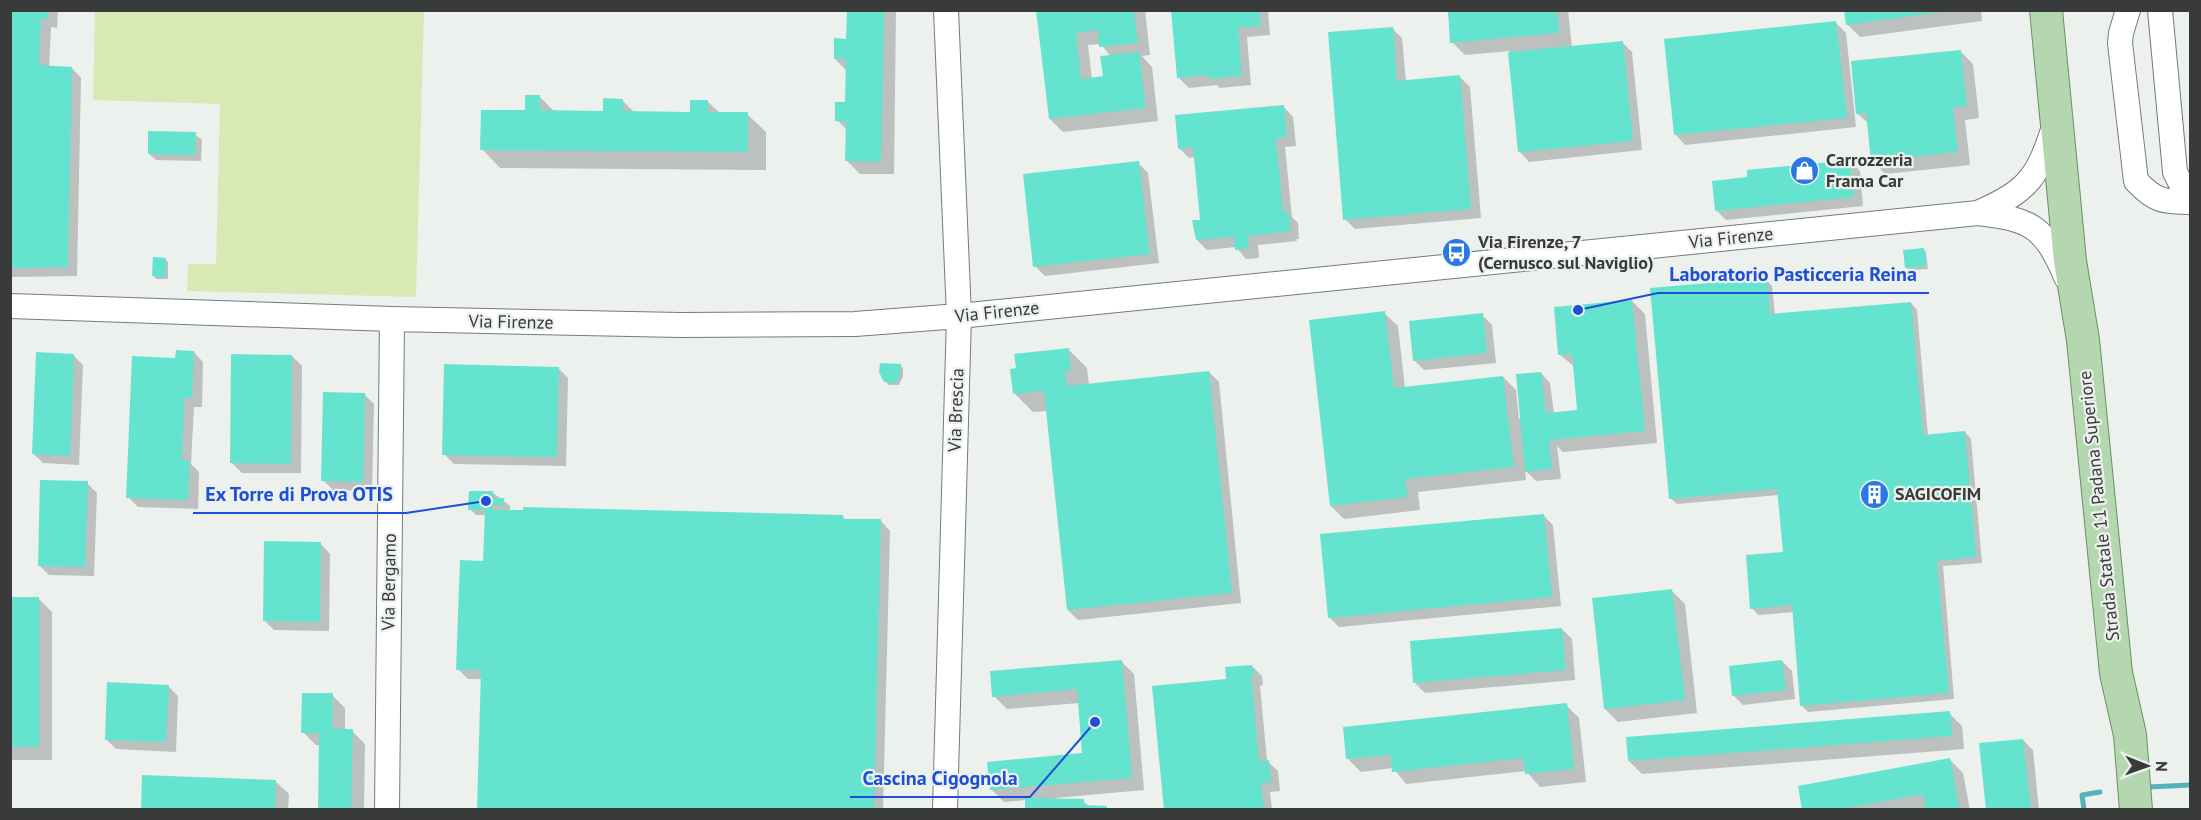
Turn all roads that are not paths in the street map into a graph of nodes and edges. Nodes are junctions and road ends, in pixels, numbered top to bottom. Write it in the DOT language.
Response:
graph roads {
  1 [pos="946,10"];
  2 [pos="2046,10"];
  3 [pos="2063,10"];
  4 [pos="2160,10"];
  5 [pos="2125,22"];
  6 [pos="2162,34"];
  7 [pos="2056,122"];
  8 [pos="2190,194"];
  9 [pos="2190,202"];
  10 [pos="1978,213"];
  11 [pos="2074,295"];
  12 [pos="10,306"];
  13 [pos="959,316"];
  14 [pos="392,320"];
  15 [pos="2083,340"];
  16 [pos="2116,673"];
  17 [pos="387,810"];
  18 [pos="945,810"];
  19 [pos="2121,810"];
  20 [pos="2136,810"];
  1 -- 13 [label="street, Via Brescia"];
  2 -- 7 [label="main road, Strada Statale 11 Padana Superiore"];
  3 -- 15 [label="main road, Strada Statale 11 Padana Superiore"];
  4 -- 6 [label="street"];
  5 -- 6 [label="street"];
  5 -- 9 [label="street"];
  6 -- 8 [label="street"];
  7 -- 10 [label="street, Via Firenze"];
  7 -- 11 [label="main road, Strada Statale 11 Padana Superiore"];
  10 -- 11 [label="street, Via Firenze"];
  10 -- 13 [label="street, Via Firenze"];
  11 -- 15 [label="main road, Strada Statale 11 Padana Superiore"];
  12 -- 14 [label="street, Via Firenze"];
  13 -- 14 [label="street, Via Firenze"];
  13 -- 18 [label="street, Via Brescia"];
  14 -- 17 [label="street, Via Bergamo"];
  15 -- 16 [label="main road, Strada Statale 11 Padana Superiore"];
  16 -- 19 [label="main road, Strada Statale 11 Padana Superiore"];
  16 -- 20 [label="main road, Strada Statale 11 Padana Superiore"];
}
